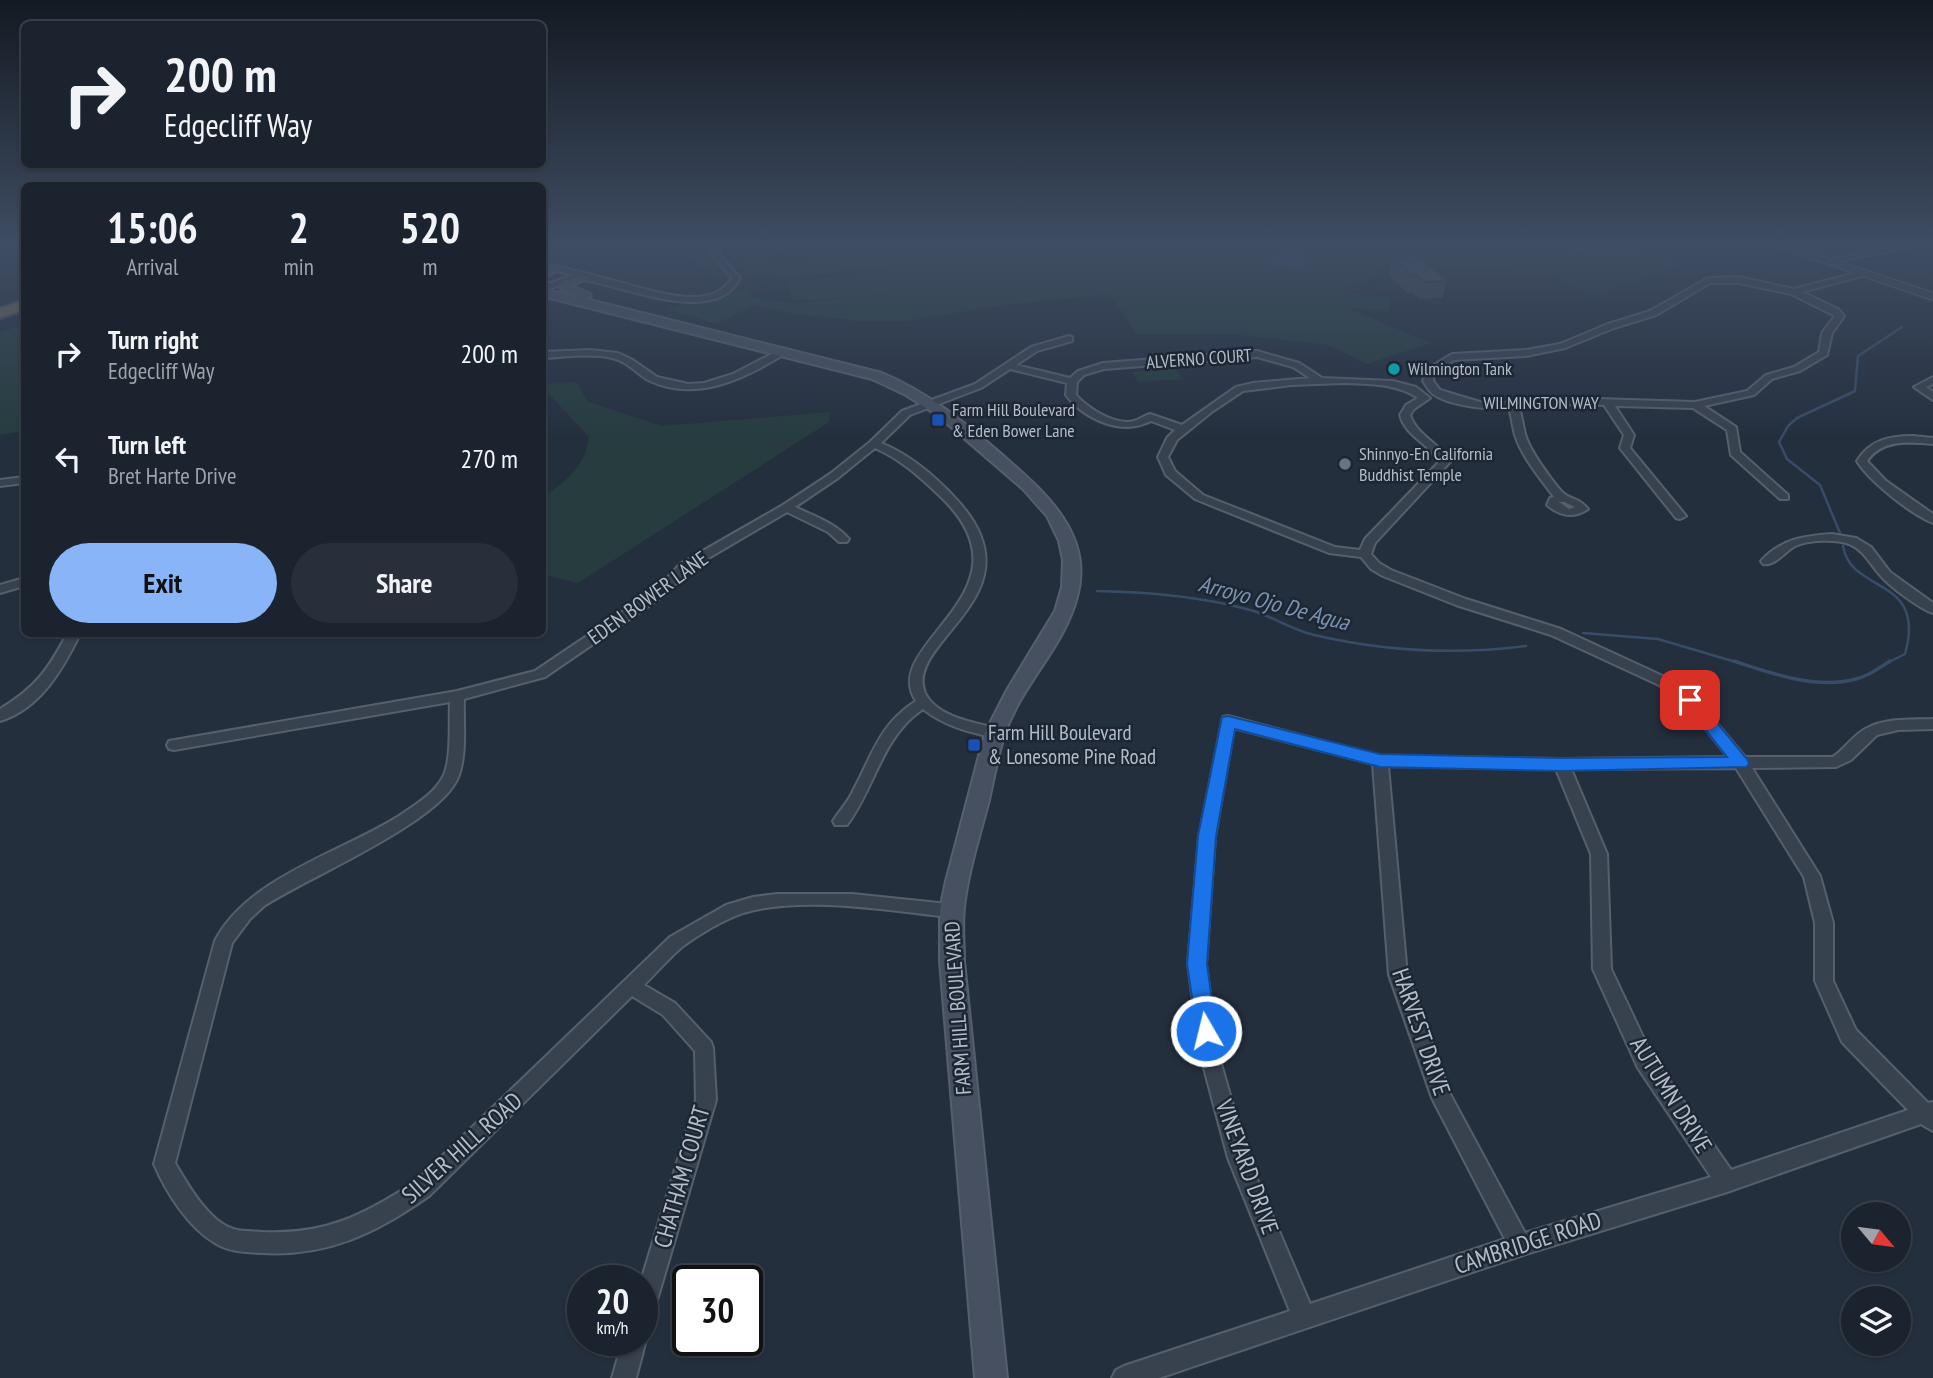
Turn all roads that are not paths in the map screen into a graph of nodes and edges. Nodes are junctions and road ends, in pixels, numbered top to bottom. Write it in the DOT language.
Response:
graph roads {
  1 [pos="627,309"];
  2 [pos="633,309"];
  3 [pos="1660,309"];
  4 [pos="1831,309"];
  5 [pos="21,318"];
  6 [pos="3,327"];
  7 [pos="1069,339"];
  8 [pos="781,352"];
  9 [pos="546,355"];
  10 [pos="1010,364"];
  11 [pos="877,376"];
  12 [pos="1074,379"];
  13 [pos="1319,380"];
  14 [pos="1933,380"];
  15 [pos="1933,397"];
  16 [pos="931,403"];
  17 [pos="1608,403"];
  18 [pos="1513,405"];
  19 [pos="1695,405"];
  20 [pos="1182,429"];
  21 [pos="1933,441"];
  22 [pos="874,444"];
  23 [pos="21,480"];
  24 [pos="0,483"];
  25 [pos="1784,497"];
  26 [pos="1561,498"];
  27 [pos="787,507"];
  28 [pos="1680,516"];
  29 [pos="1933,519"];
  30 [pos="843,538"];
  31 [pos="1365,554"];
  32 [pos="1767,561"];
  33 [pos="21,583"];
  34 [pos="0,589"];
  35 [pos="1933,609"];
  36 [pos="72,637"];
  37 [pos="457,696"];
  38 [pos="923,702"];
  39 [pos="0,716"];
  40 [pos="1933,724"];
  41 [pos="995,733"];
  42 [pos="174,745"];
  43 [pos="1380,761"];
  44 [pos="1741,763"];
  45 [pos="1561,764"];
  46 [pos="841,821"];
  47 [pos="951,911"];
  48 [pos="632,987"];
  49 [pos="1930,1115"];
  50 [pos="1727,1182"];
  51 [pos="1520,1245"];
  52 [pos="657,1265"];
  53 [pos="1304,1317"];
  54 [pos="630,1356"];
  55 [pos="624,1378"];
  56 [pos="991,1378"];
  57 [pos="1124,1378"];
  1 -- 8 [label="main road, FARM HILL BOULEVARD"];
  2 -- 11 [label="main road, FARM HILL BOULEVARD"];
  3 -- 18 [label="street, WILMINGTON WAY"];
  4 -- 19 [label="street, WILMINGTON WAY"];
  5 -- 6 [label="highway"];
  7 -- 10 [label="street, EDEN BOWER LANE"];
  8 -- 9 [label="street"];
  8 -- 11 [label="main road, FARM HILL BOULEVARD"];
  10 -- 12 [label="street"];
  10 -- 16 [label="street, EDEN BOWER LANE"];
  11 -- 16 [label="main road, FARM HILL BOULEVARD"];
  12 -- 13 [label="street, ALVERNO COURT"];
  12 -- 20 [label="street"];
  13 -- 20 [label="street"];
  13 -- 31 [label="street"];
  14 -- 15 [label="street"];
  16 -- 22 [label="street, EDEN BOWER LANE"];
  16 -- 41 [label="main road, FARM HILL BOULEVARD"];
  17 -- 18 [label="street, WILMINGTON WAY"];
  17 -- 19 [label="street, WILMINGTON WAY"];
  17 -- 28 [label="street"];
  18 -- 26 [label="street"];
  19 -- 25 [label="street"];
  20 -- 31 [label="street"];
  21 -- 29 [label="street"];
  22 -- 27 [label="street, EDEN BOWER LANE"];
  22 -- 38 [label="street"];
  23 -- 24 [label="street"];
  27 -- 30 [label="street"];
  27 -- 37 [label="street, EDEN BOWER LANE"];
  31 -- 44 [label="street"];
  32 -- 35 [label="street"];
  33 -- 34 [label="street"];
  36 -- 39 [label="street"];
  37 -- 42 [label="street, EDEN BOWER LANE"];
  37 -- 48 [label="street, SILVER HILL ROAD"];
  38 -- 41 [label="street"];
  38 -- 46 [label="street"];
  40 -- 44 [label="street"];
  41 -- 47 [label="main road, FARM HILL BOULEVARD"];
  43 -- 45 [label="street"];
  43 -- 51 [label="street, HARVEST DRIVE"];
  43 -- 53 [label="street, VINEYARD DRIVE"];
  44 -- 45 [label="street"];
  44 -- 49 [label="street"];
  45 -- 50 [label="street, AUTUMN DRIVE"];
  47 -- 48 [label="street, SILVER HILL ROAD"];
  47 -- 56 [label="main road, FARM HILL BOULEVARD"];
  48 -- 52 [label="street, CHATHAM COURT"];
  49 -- 50 [label="street, CAMBRIDGE ROAD"];
  50 -- 51 [label="street, CAMBRIDGE ROAD"];
  51 -- 53 [label="street, CAMBRIDGE ROAD"];
  53 -- 57 [label="street, CAMBRIDGE ROAD"];
  54 -- 55 [label="street"];
}
